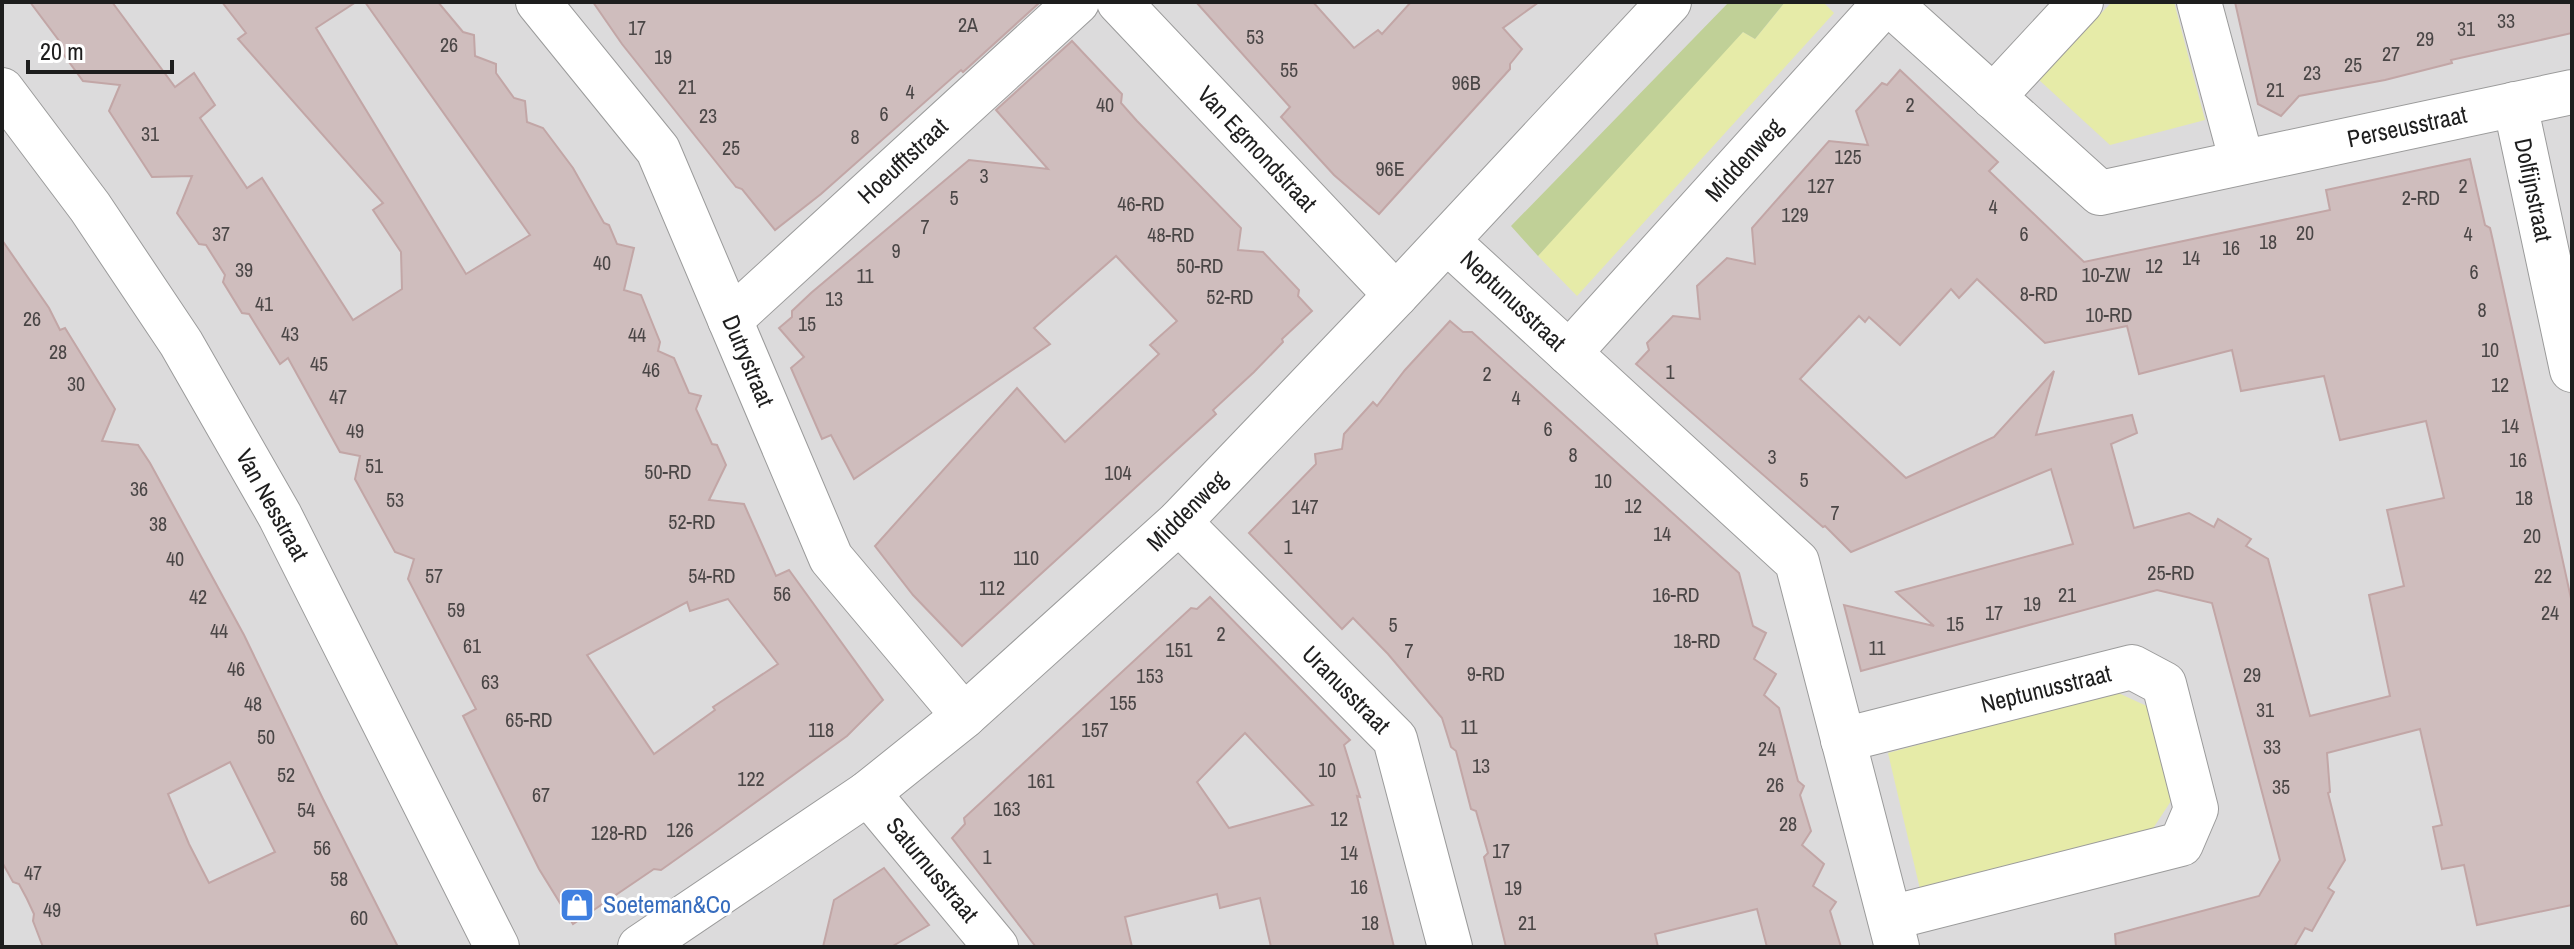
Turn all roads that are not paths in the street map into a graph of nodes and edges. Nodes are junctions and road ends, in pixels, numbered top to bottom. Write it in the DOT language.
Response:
graph roads {
  1 [pos="538,2"];
  2 [pos="1077,2"];
  3 [pos="1119,2"];
  4 [pos="1669,2"];
  5 [pos="1887,2"];
  6 [pos="2081,2"];
  7 [pos="2199,2"];
  8 [pos="2,90"];
  9 [pos="2572,92"];
  10 [pos="1993,97"];
  11 [pos="2515,104"];
  12 [pos="2242,162"];
  13 [pos="1447,241"];
  14 [pos="1396,295"];
  15 [pos="730,320"];
  16 [pos="1569,353"];
  17 [pos="2572,370"];
  18 [pos="1179,522"];
  19 [pos="964,716"];
  20 [pos="1843,740"];
  21 [pos="868,793"];
  22 [pos="1893,933"];
  23 [pos="497,947"];
  24 [pos="640,947"];
  25 [pos="996,947"];
  26 [pos="1450,947"];
  1 -- 15 [label="street, Dutrystraat"];
  2 -- 15 [label="street, Hoeufftstraat"];
  3 -- 14 [label="street, Van Egmondstraat"];
  4 -- 13 [label="street, Middenweg"];
  5 -- 10 [label="street, Perseusstraat"];
  5 -- 16 [label="street, Middenweg"];
  6 -- 10 [label="street"];
  7 -- 12 [label="street"];
  8 -- 23 [label="street, Van Nesstraat"];
  9 -- 11 [label="street, Perseusstraat"];
  10 -- 12 [label="street, Perseusstraat"];
  11 -- 12 [label="street, Perseusstraat"];
  11 -- 17 [label="street, Dolfijnstraat"];
  13 -- 14 [label="street, Middenweg"];
  13 -- 16 [label="street, Neptunusstraat"];
  14 -- 18 [label="street, Middenweg"];
  15 -- 19 [label="street, Dutrystraat"];
  16 -- 20 [label="street, Neptunusstraat"];
  18 -- 19 [label="street, Middenweg"];
  18 -- 26 [label="street, Uranusstraat"];
  19 -- 21 [label="street, Middenweg"];
  20 -- 22 [label="street, Neptunusstraat"];
  20 -- 22 [label="street, Neptunusstraat"];
  21 -- 24 [label="street, Middenweg"];
  21 -- 25 [label="street, Saturnusstraat"];
}
